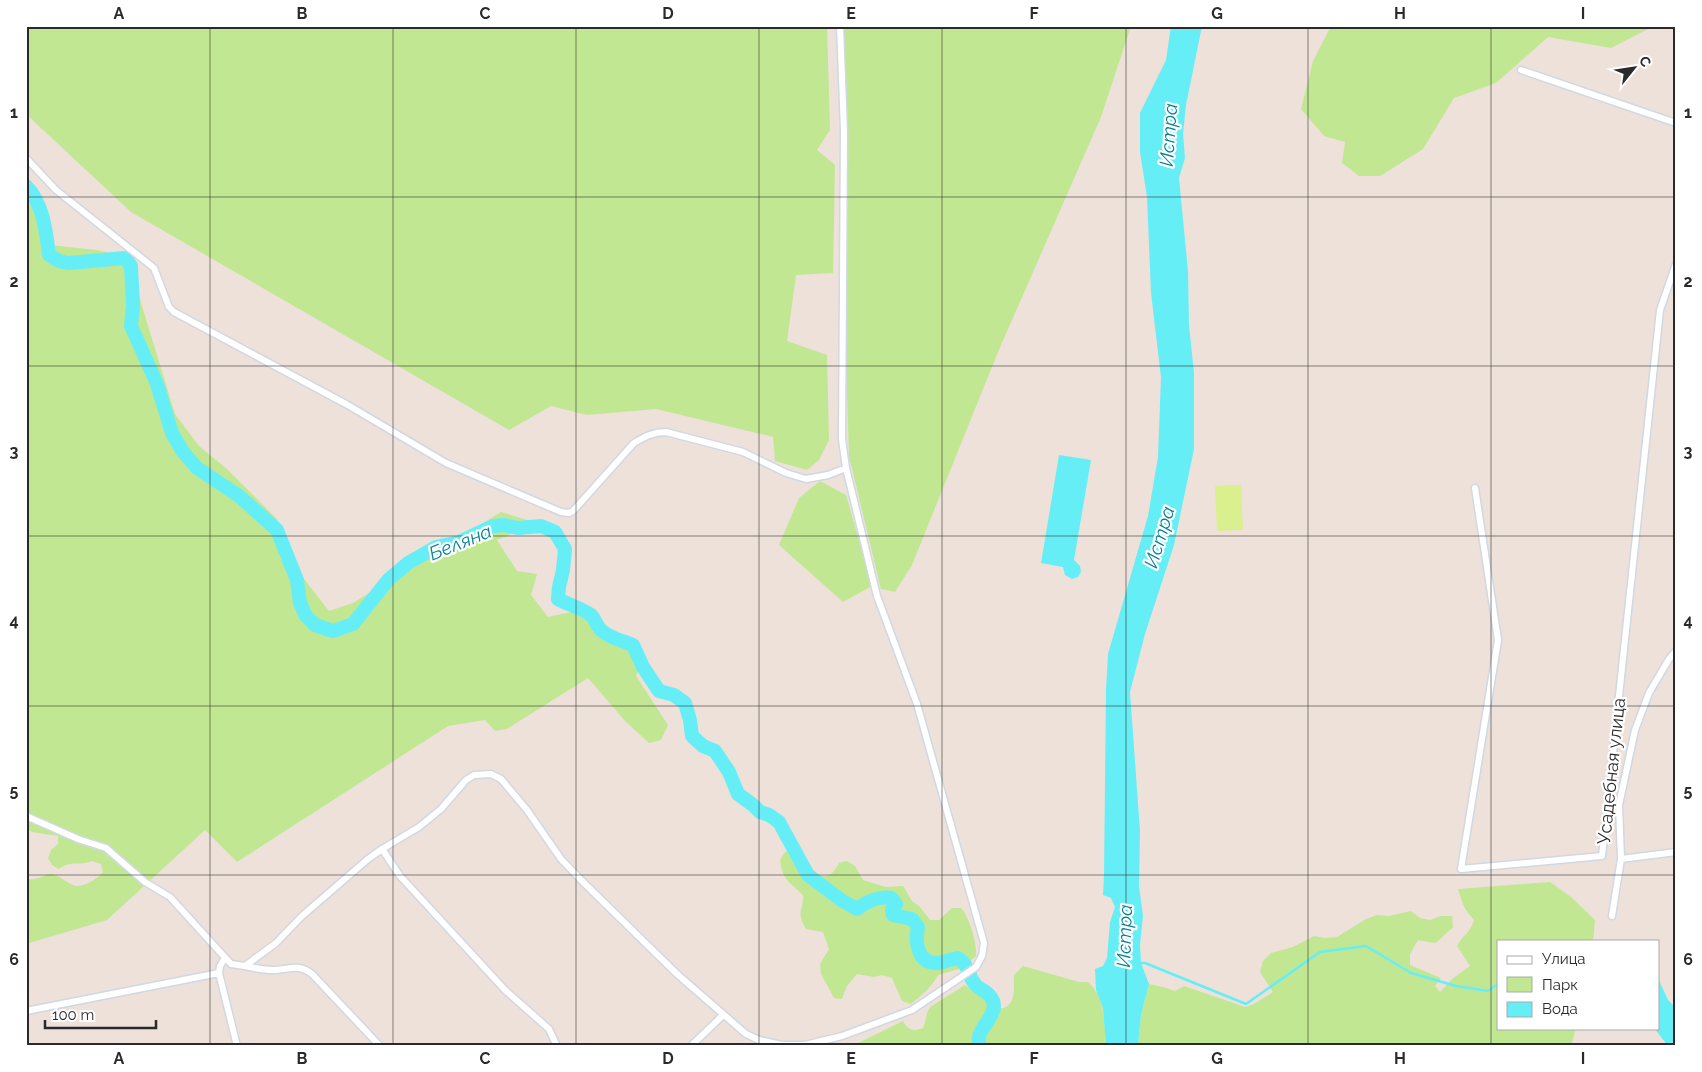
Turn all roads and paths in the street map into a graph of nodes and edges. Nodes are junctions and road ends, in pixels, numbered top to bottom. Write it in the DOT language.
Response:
graph roads {
  1 [pos="840,26"];
  2 [pos="1521,70"];
  3 [pos="1676,123"];
  4 [pos="26,158"];
  5 [pos="1676,264"];
  6 [pos="846,468"];
  7 [pos="1475,488"];
  8 [pos="1676,651"];
  9 [pos="26,816"];
  10 [pos="382,849"];
  11 [pos="1676,852"];
  12 [pos="1621,859"];
  13 [pos="1612,916"];
  14 [pos="224,958"];
  15 [pos="245,966"];
  16 [pos="218,973"];
  17 [pos="26,1011"];
  18 [pos="723,1015"];
  19 [pos="237,1046"];
  20 [pos="380,1046"];
  21 [pos="557,1046"];
  22 [pos="691,1046"];
  1 -- 6 [label="street"];
  2 -- 3 [label="street"];
  4 -- 6 [label="street"];
  5 -- 7 [label="street, Усадебная улица"];
  6 -- 18 [label="street"];
  8 -- 12 [label="street"];
  9 -- 14 [label="street"];
  10 -- 15 [label="street"];
  10 -- 18 [label="street"];
  10 -- 21 [label="street"];
  11 -- 12 [label="street"];
  12 -- 13 [label="street"];
  14 -- 15 [label="street"];
  14 -- 16 [label="street"];
  15 -- 20 [label="street"];
  16 -- 17 [label="street"];
  16 -- 19 [label="street"];
  18 -- 22 [label="street"];
}
